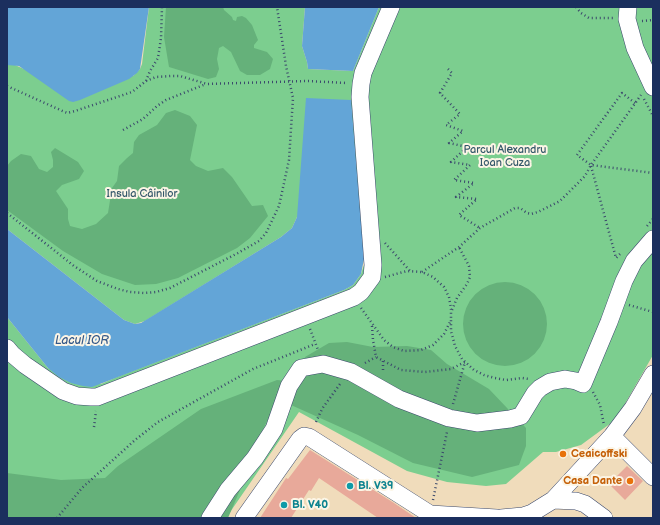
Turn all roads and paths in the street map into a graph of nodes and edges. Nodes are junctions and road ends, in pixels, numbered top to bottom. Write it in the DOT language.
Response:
graph roads {
  1 [pos="162,7"];
  2 [pos="276,7"];
  3 [pos="391,7"];
  4 [pos="576,7"];
  5 [pos="627,13"];
  6 [pos="448,69"];
  7 [pos="146,81"];
  8 [pos="289,82"];
  9 [pos="207,84"];
  10 [pos="361,84"];
  11 [pos="7,86"];
  12 [pos="648,94"];
  13 [pos="635,103"];
  14 [pos="653,114"];
  15 [pos="123,130"];
  16 [pos="591,165"];
  17 [pos="653,173"];
  18 [pos="7,214"];
  19 [pos="653,219"];
  20 [pos="370,227"];
  21 [pos="480,228"];
  22 [pos="648,235"];
  23 [pos="458,247"];
  24 [pos="622,253"];
  25 [pos="411,271"];
  26 [pos="422,272"];
  27 [pos="391,276"];
  28 [pos="354,297"];
  29 [pos="618,300"];
  30 [pos="653,312"];
  31 [pos="451,313"];
  32 [pos="450,320"];
  33 [pos="372,324"];
  34 [pos="315,344"];
  35 [pos="7,348"];
  36 [pos="465,362"];
  37 [pos="653,374"];
  38 [pos="342,380"];
  39 [pos="583,384"];
  40 [pos="540,388"];
  41 [pos="449,418"];
  42 [pos="316,422"];
  43 [pos="612,436"];
  44 [pos="653,477"];
  45 [pos="553,500"];
  46 [pos="429,516"];
  47 [pos="57,518"];
  48 [pos="210,518"];
  49 [pos="244,518"];
  50 [pos="497,518"];
  51 [pos="501,518"];
  52 [pos="604,518"];
  1 -- 7 [label="path"];
  2 -- 8 [label="path"];
  3 -- 10 [label="street"];
  4 -- 5 [label="path"];
  5 -- 12 [label="street"];
  6 -- 21 [label="path"];
  7 -- 9 [label="path"];
  7 -- 11 [label="path"];
  8 -- 9 [label="path"];
  8 -- 10 [label="path"];
  8 -- 18 [label="path"];
  9 -- 15 [label="path"];
  10 -- 20 [label="street"];
  12 -- 13 [label="path"];
  12 -- 14 [label="path"];
  13 -- 16 [label="path"];
  13 -- 16 [label="path"];
  16 -- 17 [label="path"];
  16 -- 21 [label="path"];
  16 -- 24 [label="path"];
  19 -- 22 [label="path"];
  20 -- 25 [label="path"];
  20 -- 28 [label="street"];
  21 -- 23 [label="path"];
  22 -- 29 [label="street"];
  23 -- 26 [label="path"];
  23 -- 31 [label="path"];
  25 -- 26 [label="path"];
  25 -- 27 [label="path"];
  26 -- 31 [label="path"];
  28 -- 33 [label="path"];
  28 -- 35 [label="street"];
  29 -- 30 [label="path"];
  29 -- 39 [label="street"];
  31 -- 32 [label="path"];
  32 -- 33 [label="path"];
  32 -- 36 [label="path"];
  33 -- 36 [label="path"];
  34 -- 47 [label="path"];
  36 -- 40 [label="path"];
  36 -- 41 [label="path"];
  37 -- 43 [label="street"];
  38 -- 42 [label="path"];
  39 -- 40 [label="street"];
  39 -- 43 [label="path"];
  40 -- 41 [label="street"];
  41 -- 46 [label="path"];
  41 -- 48 [label="street"];
  43 -- 44 [label="street"];
  43 -- 45 [label="street"];
  45 -- 51 [label="street"];
  45 -- 52 [label="street"];
  46 -- 49 [label="street"];
  46 -- 50 [label="street"];
}
